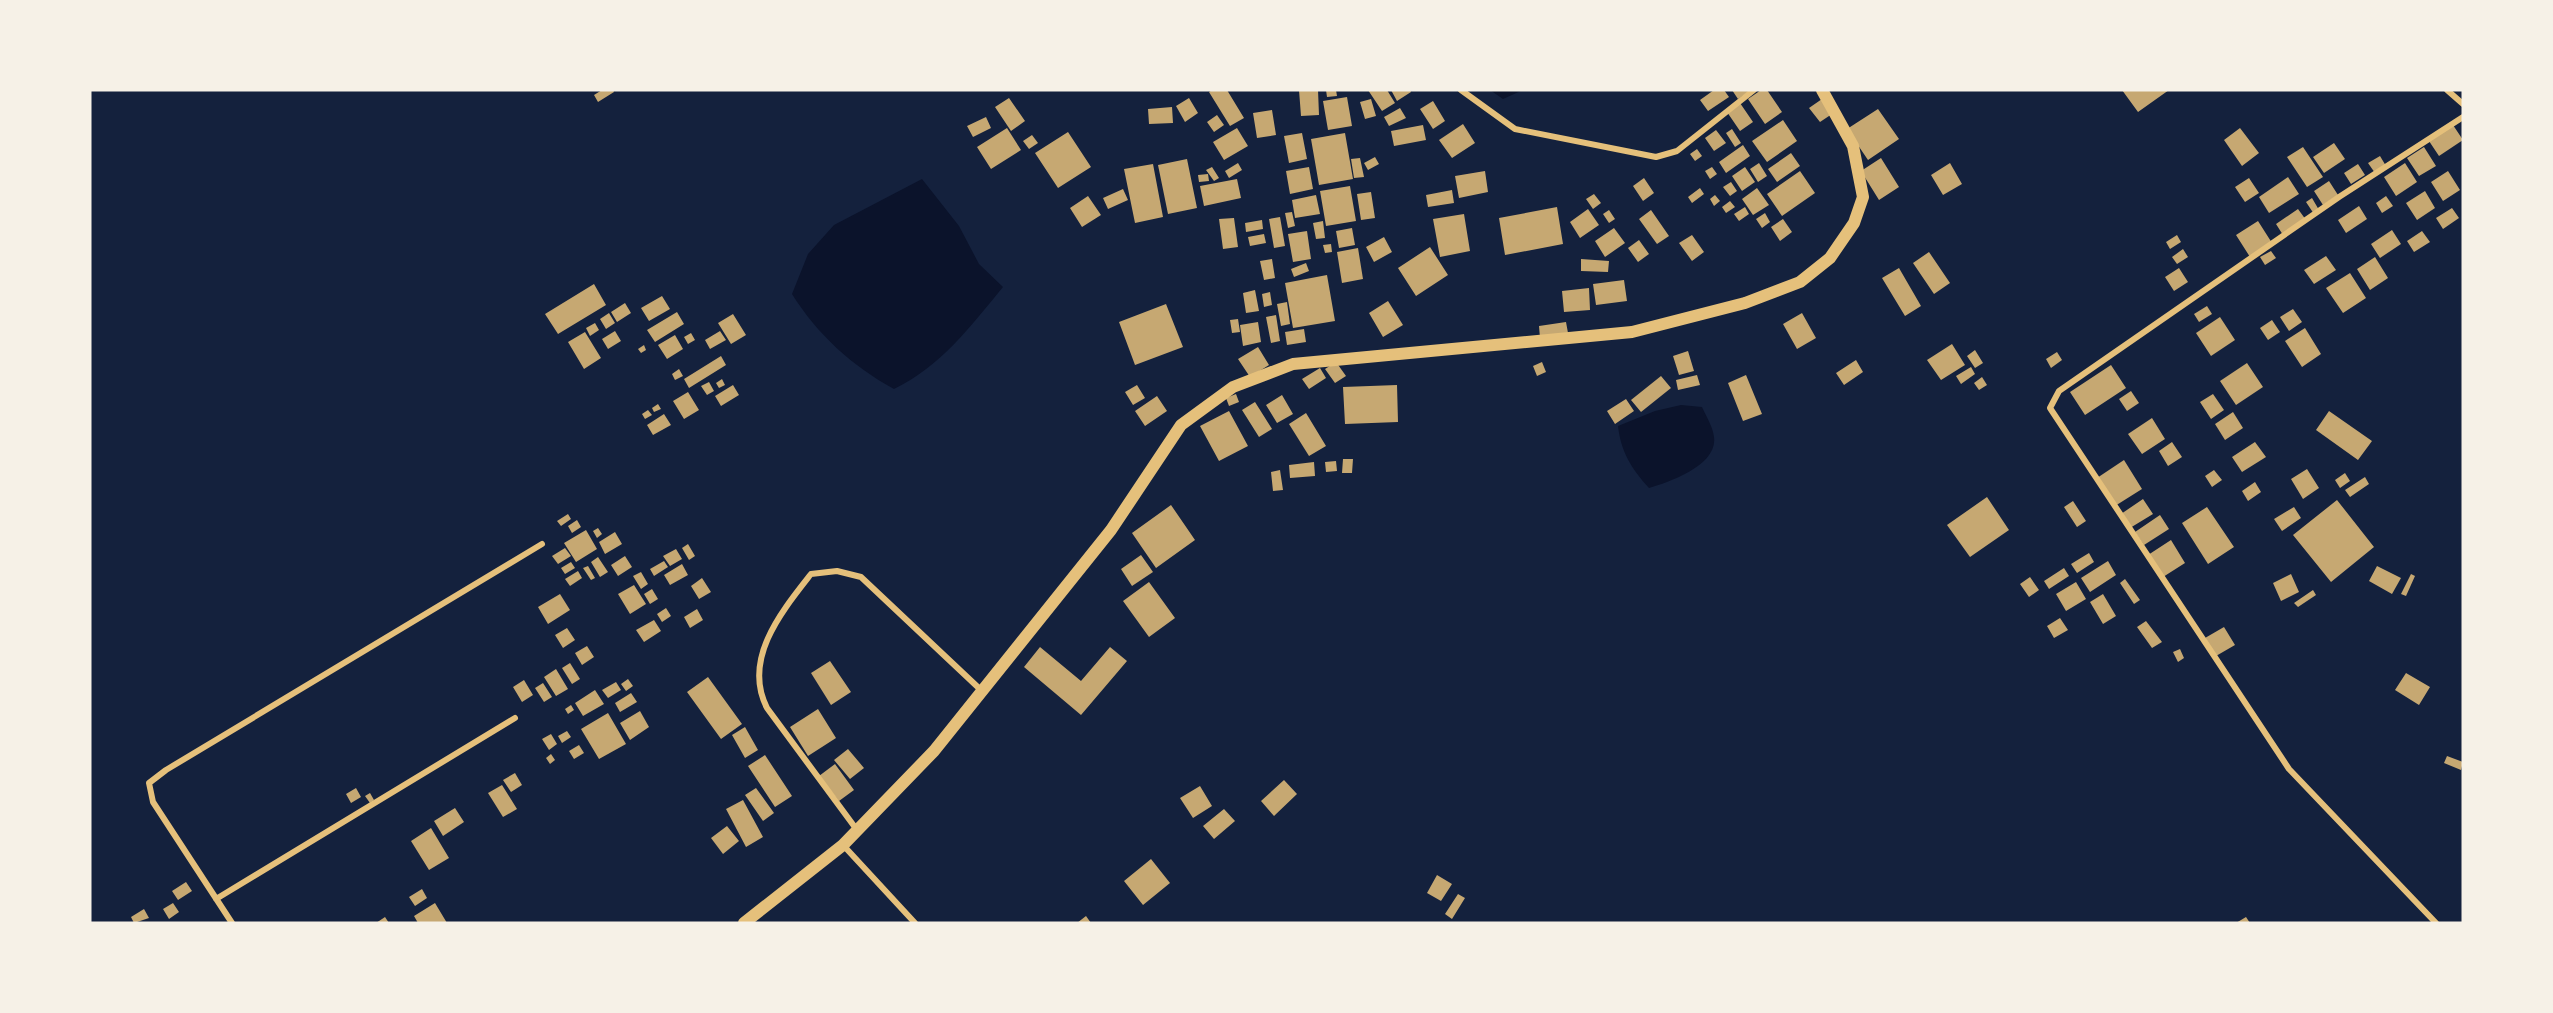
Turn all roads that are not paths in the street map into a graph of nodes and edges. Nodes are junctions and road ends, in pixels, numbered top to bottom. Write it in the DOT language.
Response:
graph roads {
  1 [pos="1461,90"];
  2 [pos="1754,90"];
  3 [pos="1822,90"];
  4 [pos="2447,90"];
  5 [pos="2463,104"];
  6 [pos="2463,117"];
  7 [pos="542,544"];
  8 [pos="982,691"];
  9 [pos="515,718"];
  10 [pos="857,830"];
  11 [pos="843,845"];
  12 [pos="216,899"];
  13 [pos="232,923"];
  14 [pos="744,923"];
  15 [pos="915,923"];
  16 [pos="2436,923"];
  1 -- 2 [label="street"];
  3 -- 8 [label="main road"];
  4 -- 5 [label="street"];
  6 -- 16 [label="street"];
  7 -- 12 [label="street"];
  8 -- 10 [label="main road"];
  8 -- 10 [label="street"];
  9 -- 12 [label="street"];
  10 -- 11 [label="main road"];
  11 -- 14 [label="main road"];
  11 -- 15 [label="street"];
  12 -- 13 [label="street"];
}
